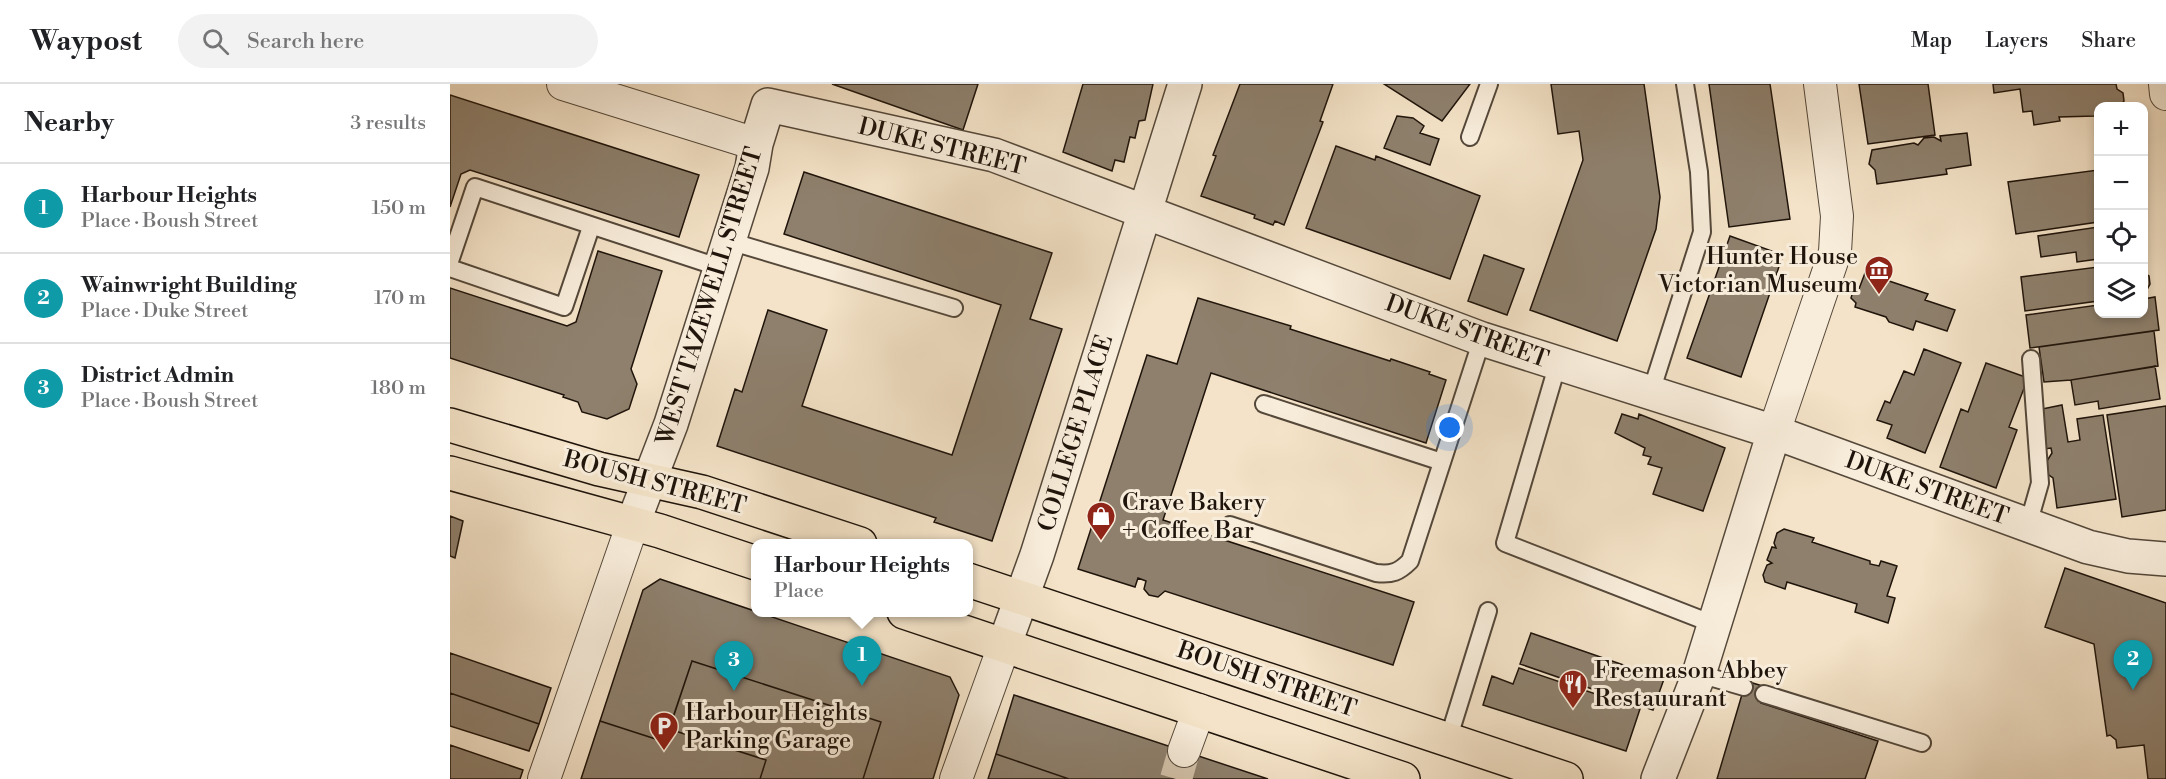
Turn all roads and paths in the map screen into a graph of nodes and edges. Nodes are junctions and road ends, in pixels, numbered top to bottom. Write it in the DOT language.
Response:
graph roads {
  1 [pos="563,84"];
  2 [pos="1185,84"];
  3 [pos="1490,84"];
  4 [pos="1685,84"];
  5 [pos="1820,84"];
  6 [pos="2165,84"];
  7 [pos="772,94"];
  8 [pos="2166,94"];
  9 [pos="1470,137"];
  10 [pos="756,144"];
  11 [pos="1143,210"];
  12 [pos="591,227"];
  13 [pos="725,255"];
  14 [pos="450,261"];
  15 [pos="450,268"];
  16 [pos="954,308"];
  17 [pos="1482,339"];
  18 [pos="2031,359"];
  19 [pos="1558,363"];
  20 [pos="1651,393"];
  21 [pos="1263,404"];
  22 [pos="450,425"];
  23 [pos="1774,432"];
  24 [pos="1442,462"];
  25 [pos="450,473"];
  26 [pos="650,480"];
  27 [pos="633,524"];
  28 [pos="1230,525"];
  29 [pos="2028,525"];
  30 [pos="848,539"];
  31 [pos="2166,559"];
  32 [pos="751,561"];
  33 [pos="973,581"];
  34 [pos="1022,597"];
  35 [pos="1488,611"];
  36 [pos="919,617"];
  37 [pos="1713,624"];
  38 [pos="1004,646"];
  39 [pos="1700,674"];
  40 [pos="1744,687"];
  41 [pos="1764,694"];
  42 [pos="1198,710"];
  43 [pos="1448,740"];
  44 [pos="1922,743"];
  45 [pos="1184,752"];
  46 [pos="544,779"];
  47 [pos="956,779"];
  48 [pos="1403,779"];
  49 [pos="1566,779"];
  50 [pos="1658,779"];
  1 -- 10 [label="street"];
  2 -- 11 [label="street, COLLEGE PLACE"];
  3 -- 9 [label="lane"];
  4 -- 20 [label="lane"];
  5 -- 23 [label="street"];
  6 -- 8 [label="street"];
  7 -- 10 [label="street, WEST TAZEWELL STREET"];
  7 -- 11 [label="street, DUKE STREET"];
  10 -- 13 [label="street, WEST TAZEWELL STREET"];
  11 -- 17 [label="street, DUKE STREET"];
  11 -- 34 [label="street, COLLEGE PLACE"];
  12 -- 13 [label="lane"];
  12 -- 14 [label="lane"];
  12 -- 15 [label="lane"];
  13 -- 16 [label="lane"];
  13 -- 26 [label="street, WEST TAZEWELL STREET"];
  17 -- 19 [label="street, DUKE STREET"];
  17 -- 24 [label="lane"];
  18 -- 29 [label="lane"];
  19 -- 20 [label="street, DUKE STREET"];
  19 -- 37 [label="lane"];
  20 -- 23 [label="street, DUKE STREET"];
  21 -- 24 [label="lane"];
  22 -- 26 [label="main road, BOUSH STREET"];
  23 -- 29 [label="street, DUKE STREET"];
  23 -- 37 [label="street"];
  24 -- 28 [label="lane"];
  25 -- 27 [label="main road, BOUSH STREET"];
  26 -- 27 [label="street, WEST TAZEWELL STREET"];
  26 -- 30 [label="main road, BOUSH STREET"];
  27 -- 32 [label="main road, BOUSH STREET"];
  27 -- 46 [label="street, WEST TAZEWELL STREET"];
  29 -- 31 [label="street, DUKE STREET"];
  33 -- 34 [label="main road, BOUSH STREET"];
  34 -- 38 [label="street, COLLEGE PLACE"];
  34 -- 43 [label="main road, BOUSH STREET"];
  35 -- 43 [label="lane"];
  36 -- 38 [label="main road"];
  37 -- 39 [label="street"];
  38 -- 42 [label="main road"];
  38 -- 47 [label="street, COLLEGE PLACE"];
  39 -- 40 [label="lane"];
  39 -- 50 [label="street"];
  41 -- 44 [label="lane"];
  42 -- 45 [label="street"];
  42 -- 48 [label="main road"];
  43 -- 49 [label="main road, BOUSH STREET"];
}
